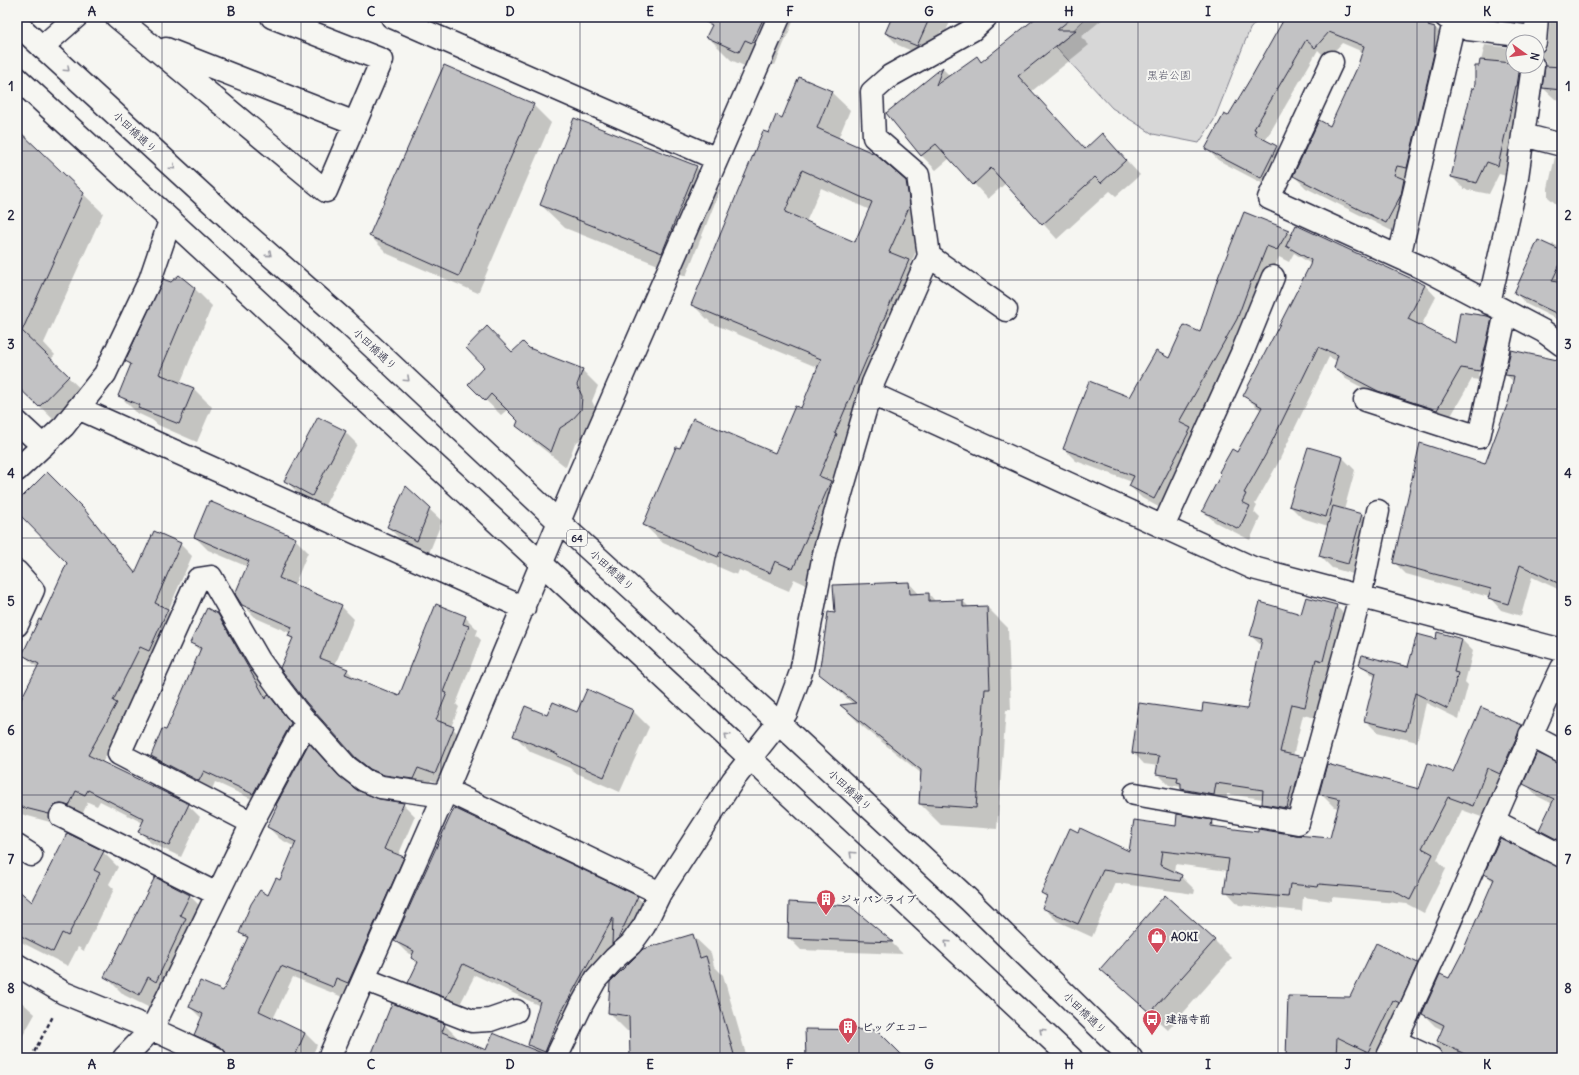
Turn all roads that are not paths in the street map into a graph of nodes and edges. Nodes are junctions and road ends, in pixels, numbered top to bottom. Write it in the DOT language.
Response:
graph roads {
  1 [pos="76,17"];
  2 [pos="117,17"];
  3 [pos="272,17"];
  4 [pos="392,17"];
  5 [pos="779,17"];
  6 [pos="986,17"];
  7 [pos="1450,20"];
  8 [pos="17,24"];
  9 [pos="1536,32"];
  10 [pos="146,41"];
  11 [pos="42,47"];
  12 [pos="1332,62"];
  13 [pos="1532,74"];
  14 [pos="17,78"];
  15 [pos="355,123"];
  16 [pos="1523,135"];
  17 [pos="1562,145"];
  18 [pos="717,159"];
  19 [pos="170,221"];
  20 [pos="930,256"];
  21 [pos="1399,257"];
  22 [pos="1273,278"];
  23 [pos="1498,307"];
  24 [pos="1006,310"];
  25 [pos="1562,345"];
  26 [pos="870,393"];
  27 [pos="1365,400"];
  28 [pos="78,408"];
  29 [pos="17,422"];
  30 [pos="43,446"];
  31 [pos="17,470"];
  32 [pos="1378,511"];
  33 [pos="559,522"];
  34 [pos="1163,527"];
  35 [pos="541,563"];
  36 [pos="17,572"];
  37 [pos="1360,597"];
  38 [pos="524,608"];
  39 [pos="17,625"];
  40 [pos="1562,650"];
  41 [pos="1562,668"];
  42 [pos="306,722"];
  43 [pos="779,723"];
  44 [pos="1530,735"];
  45 [pos="1562,752"];
  46 [pos="752,759"];
  47 [pos="445,793"];
  48 [pos="1136,794"];
  49 [pos="61,816"];
  50 [pos="1494,821"];
  51 [pos="252,823"];
  52 [pos="1562,856"];
  53 [pos="660,893"];
  54 [pos="218,894"];
  55 [pos="17,965"];
  56 [pos="364,979"];
  57 [pos="516,1011"];
  58 [pos="152,1028"];
  59 [pos="1391,1049"];
  60 [pos="124,1058"];
  61 [pos="215,1058"];
  62 [pos="329,1058"];
  63 [pos="556,1058"];
  64 [pos="1071,1058"];
  65 [pos="1131,1058"];
  66 [pos="1431,1058"];
  1 -- 11 [label="street"];
  2 -- 10 [label="street"];
  3 -- 15 [label="street"];
  4 -- 18 [label="street"];
  5 -- 18 [label="street"];
  6 -- 20 [label="street"];
  7 -- 9 [label="street"];
  7 -- 21 [label="street"];
  8 -- 11 [label="street, 小田橋通り / 64"];
  10 -- 15 [label="street"];
  10 -- 15 [label="street"];
  11 -- 33 [label="street, 小田橋通り / 64, one-way"];
  12 -- 21 [label="street"];
  13 -- 16 [label="street"];
  14 -- 19 [label="street"];
  16 -- 17 [label="street"];
  16 -- 23 [label="street"];
  18 -- 33 [label="street"];
  19 -- 28 [label="street"];
  19 -- 35 [label="street"];
  20 -- 24 [label="street"];
  20 -- 26 [label="street"];
  21 -- 23 [label="street"];
  22 -- 34 [label="street"];
  23 -- 25 [label="street"];
  23 -- 27 [label="street"];
  26 -- 34 [label="street"];
  26 -- 43 [label="street"];
  28 -- 30 [label="street"];
  28 -- 38 [label="street"];
  29 -- 30 [label="street"];
  30 -- 31 [label="street"];
  32 -- 37 [label="street"];
  33 -- 35 [label="street"];
  33 -- 43 [label="street, 小田橋通り / 64"];
  34 -- 37 [label="street"];
  35 -- 38 [label="street"];
  46 -- 35 [label="street, one-way"];
  36 -- 39 [label="street"];
  37 -- 40 [label="street"];
  37 -- 48 [label="street"];
  38 -- 47 [label="street"];
  41 -- 44 [label="street"];
  42 -- 47 [label="street"];
  42 -- 51 [label="street"];
  42 -- 51 [label="street"];
  43 -- 46 [label="street"];
  43 -- 65 [label="street, 小田橋通り / 64"];
  44 -- 45 [label="street"];
  44 -- 50 [label="street"];
  46 -- 53 [label="street"];
  64 -- 46 [label="street, one-way"];
  47 -- 53 [label="street"];
  47 -- 56 [label="street"];
  49 -- 54 [label="street"];
  50 -- 52 [label="street"];
  50 -- 59 [label="street"];
  51 -- 54 [label="street"];
  53 -- 63 [label="street"];
  54 -- 58 [label="street"];
  55 -- 58 [label="street"];
  56 -- 57 [label="street"];
  56 -- 62 [label="street"];
  58 -- 60 [label="street"];
  58 -- 61 [label="street"];
  59 -- 66 [label="street"];
}
